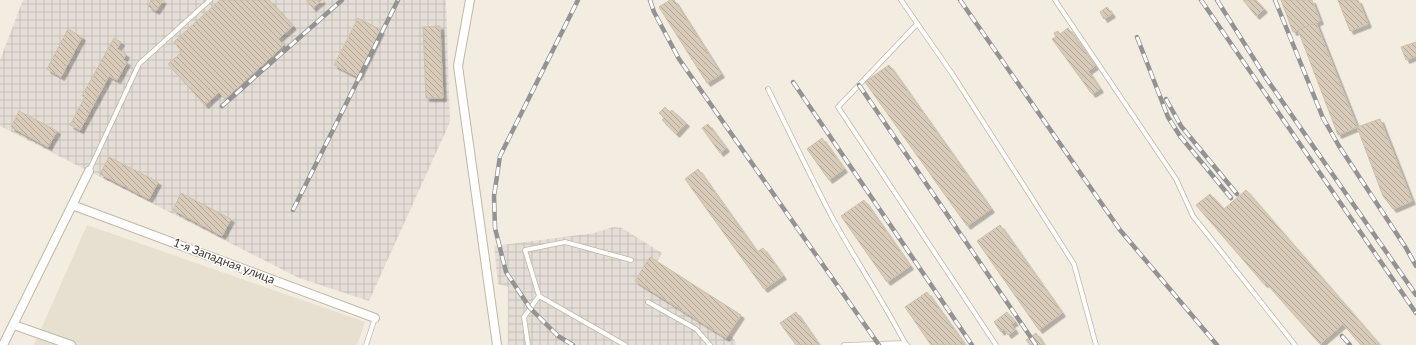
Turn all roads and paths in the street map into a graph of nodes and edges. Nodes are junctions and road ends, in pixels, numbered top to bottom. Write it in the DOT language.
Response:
graph roads {
  1 [pos="210,0"];
  2 [pos="470,0"];
  3 [pos="901,0"];
  4 [pos="1055,0"];
  5 [pos="918,24"];
  6 [pos="768,89"];
  7 [pos="89,171"];
  8 [pos="72,205"];
  9 [pos="631,260"];
  10 [pos="539,296"];
  11 [pos="648,302"];
  12 [pos="375,318"];
  13 [pos="14,324"];
  14 [pos="906,344"];
  15 [pos="3,345"];
  16 [pos="71,345"];
  17 [pos="366,345"];
  18 [pos="498,345"];
  19 [pos="528,345"];
  20 [pos="625,345"];
  21 [pos="710,345"];
  22 [pos="844,345"];
  23 [pos="996,345"];
  24 [pos="1096,345"];
  25 [pos="1295,345"];
  1 -- 7 [label="lane"];
  2 -- 18 [label="street"];
  3 -- 5 [label="lane"];
  4 -- 25 [label="lane"];
  5 -- 23 [label="lane"];
  5 -- 24 [label="lane"];
  6 -- 14 [label="lane"];
  7 -- 8 [label="street"];
  8 -- 12 [label="street, 1-я Западная улица"];
  8 -- 13 [label="street"];
  9 -- 10 [label="lane"];
  10 -- 19 [label="lane"];
  10 -- 20 [label="lane"];
  11 -- 21 [label="lane"];
  12 -- 17 [label="lane"];
  13 -- 15 [label="street"];
  13 -- 16 [label="street"];
  14 -- 22 [label="lane"];
}
